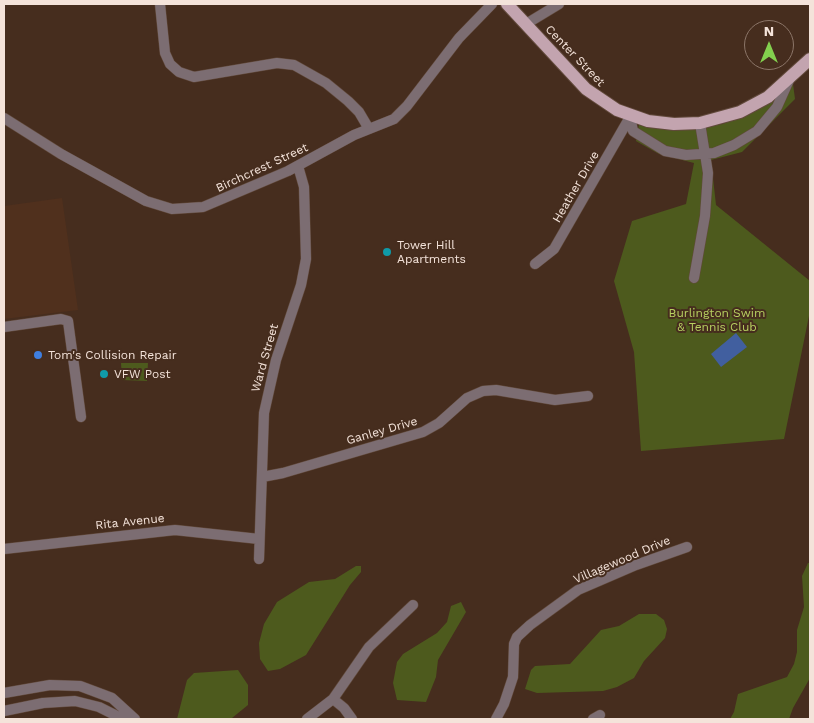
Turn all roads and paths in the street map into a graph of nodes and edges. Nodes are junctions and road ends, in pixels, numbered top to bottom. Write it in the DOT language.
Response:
graph roads {
  1 [pos="160,4"];
  2 [pos="492,4"];
  3 [pos="507,4"];
  4 [pos="559,4"];
  5 [pos="526,24"];
  6 [pos="810,58"];
  7 [pos="790,78"];
  8 [pos="630,116"];
  9 [pos="4,118"];
  10 [pos="700,123"];
  11 [pos="369,129"];
  12 [pos="706,154"];
  13 [pos="298,166"];
  14 [pos="534,264"];
  15 [pos="694,278"];
  16 [pos="4,327"];
  17 [pos="588,396"];
  18 [pos="81,418"];
  19 [pos="262,477"];
  20 [pos="259,538"];
  21 [pos="687,547"];
  22 [pos="4,549"];
  23 [pos="259,559"];
  24 [pos="413,605"];
  25 [pos="4,693"];
  26 [pos="333,699"];
  27 [pos="4,711"];
  28 [pos="124,719"];
  29 [pos="135,719"];
  30 [pos="307,719"];
  31 [pos="352,719"];
  32 [pos="496,719"];
  1 -- 11 [label="street"];
  2 -- 11 [label="street, Birchcrest Street"];
  3 -- 5 [label="main road, Center Street"];
  4 -- 5 [label="street"];
  5 -- 8 [label="main road, Center Street"];
  6 -- 7 [label="main road, Center Street"];
  7 -- 10 [label="main road, Center Street"];
  7 -- 12 [label="street, Center Street"];
  8 -- 10 [label="main road, Center Street"];
  8 -- 12 [label="street, Center Street"];
  8 -- 14 [label="street, Heather Drive"];
  9 -- 13 [label="street, Birchcrest Street"];
  10 -- 12 [label="street"];
  11 -- 13 [label="street, Birchcrest Street"];
  12 -- 15 [label="street"];
  13 -- 19 [label="street, Ward Street"];
  16 -- 18 [label="street"];
  17 -- 19 [label="street, Ganley Drive"];
  19 -- 20 [label="street, Ward Street"];
  20 -- 22 [label="street, Rita Avenue"];
  20 -- 23 [label="street, Ward Street"];
  21 -- 32 [label="street, Villagewood Drive"];
  24 -- 26 [label="street"];
  25 -- 29 [label="street"];
  26 -- 30 [label="street"];
  26 -- 31 [label="street"];
  27 -- 28 [label="street"];
}
